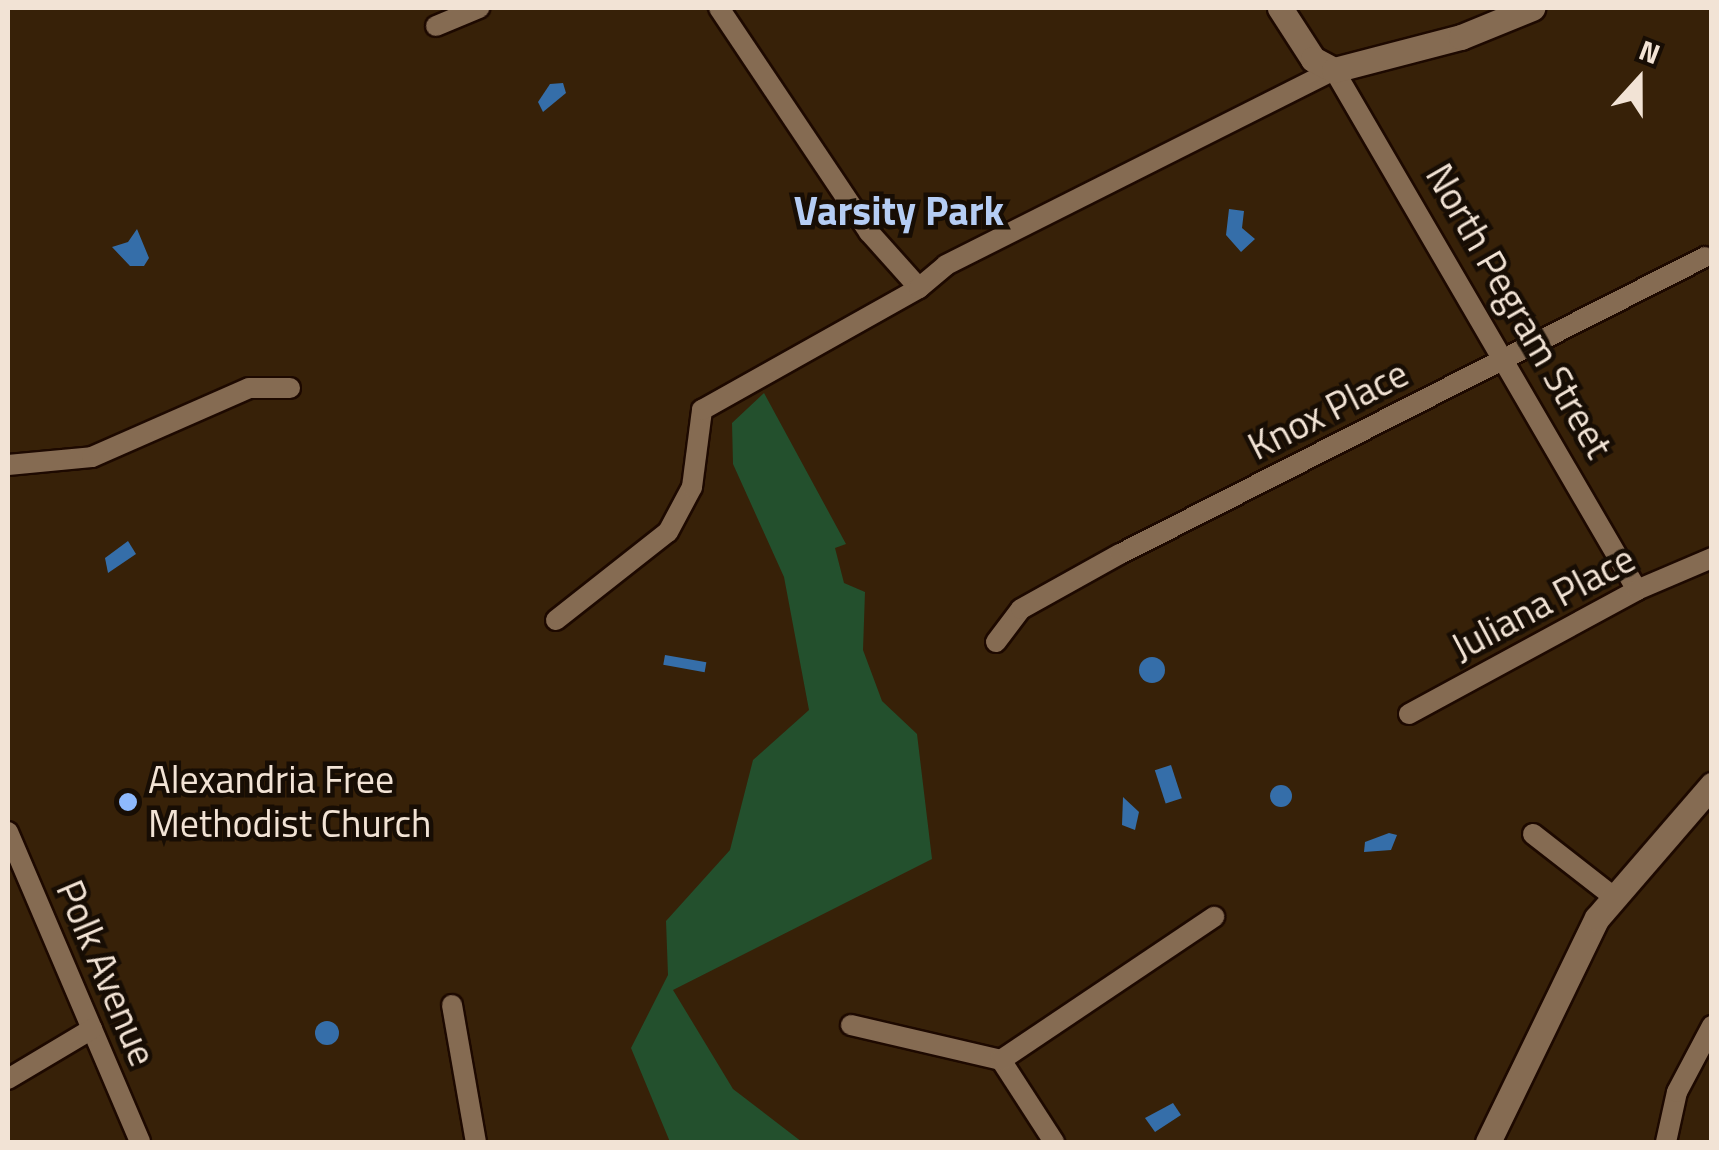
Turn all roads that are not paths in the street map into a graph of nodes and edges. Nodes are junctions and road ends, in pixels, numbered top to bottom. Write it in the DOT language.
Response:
graph roads {
  1 [pos="479,8"];
  2 [pos="719,8"];
  3 [pos="1532,8"];
  4 [pos="1281,9"];
  5 [pos="436,26"];
  6 [pos="1334,70"];
  7 [pos="1704,257"];
  8 [pos="919,288"];
  9 [pos="1503,358"];
  10 [pos="290,388"];
  11 [pos="8,465"];
  12 [pos="1712,558"];
  13 [pos="1637,590"];
  14 [pos="556,620"];
  15 [pos="996,642"];
  16 [pos="1408,714"];
  17 [pos="1712,785"];
  18 [pos="8,832"];
  19 [pos="1534,834"];
  20 [pos="1614,897"];
  21 [pos="1214,916"];
  22 [pos="452,1006"];
  23 [pos="851,1025"];
  24 [pos="1712,1026"];
  25 [pos="92,1029"];
  26 [pos="1001,1060"];
  27 [pos="8,1079"];
  28 [pos="140,1142"];
  29 [pos="476,1142"];
  30 [pos="1054,1142"];
  31 [pos="1488,1142"];
  32 [pos="1666,1142"];
  1 -- 5 [label="street"];
  2 -- 8 [label="street"];
  3 -- 6 [label="street"];
  4 -- 6 [label="street, North Pegram Street"];
  6 -- 8 [label="street"];
  6 -- 9 [label="street, North Pegram Street"];
  7 -- 9 [label="street, Knox Place"];
  8 -- 14 [label="street"];
  9 -- 13 [label="street, North Pegram Street"];
  9 -- 15 [label="street, Knox Place"];
  10 -- 11 [label="street"];
  12 -- 13 [label="street, Juliana Place"];
  13 -- 16 [label="street, Juliana Place"];
  17 -- 20 [label="street"];
  18 -- 25 [label="street, Polk Avenue"];
  19 -- 20 [label="street"];
  20 -- 31 [label="street"];
  21 -- 26 [label="street"];
  22 -- 29 [label="street"];
  23 -- 26 [label="street"];
  24 -- 32 [label="street"];
  25 -- 27 [label="street"];
  25 -- 28 [label="street, Polk Avenue"];
  26 -- 30 [label="street"];
}
